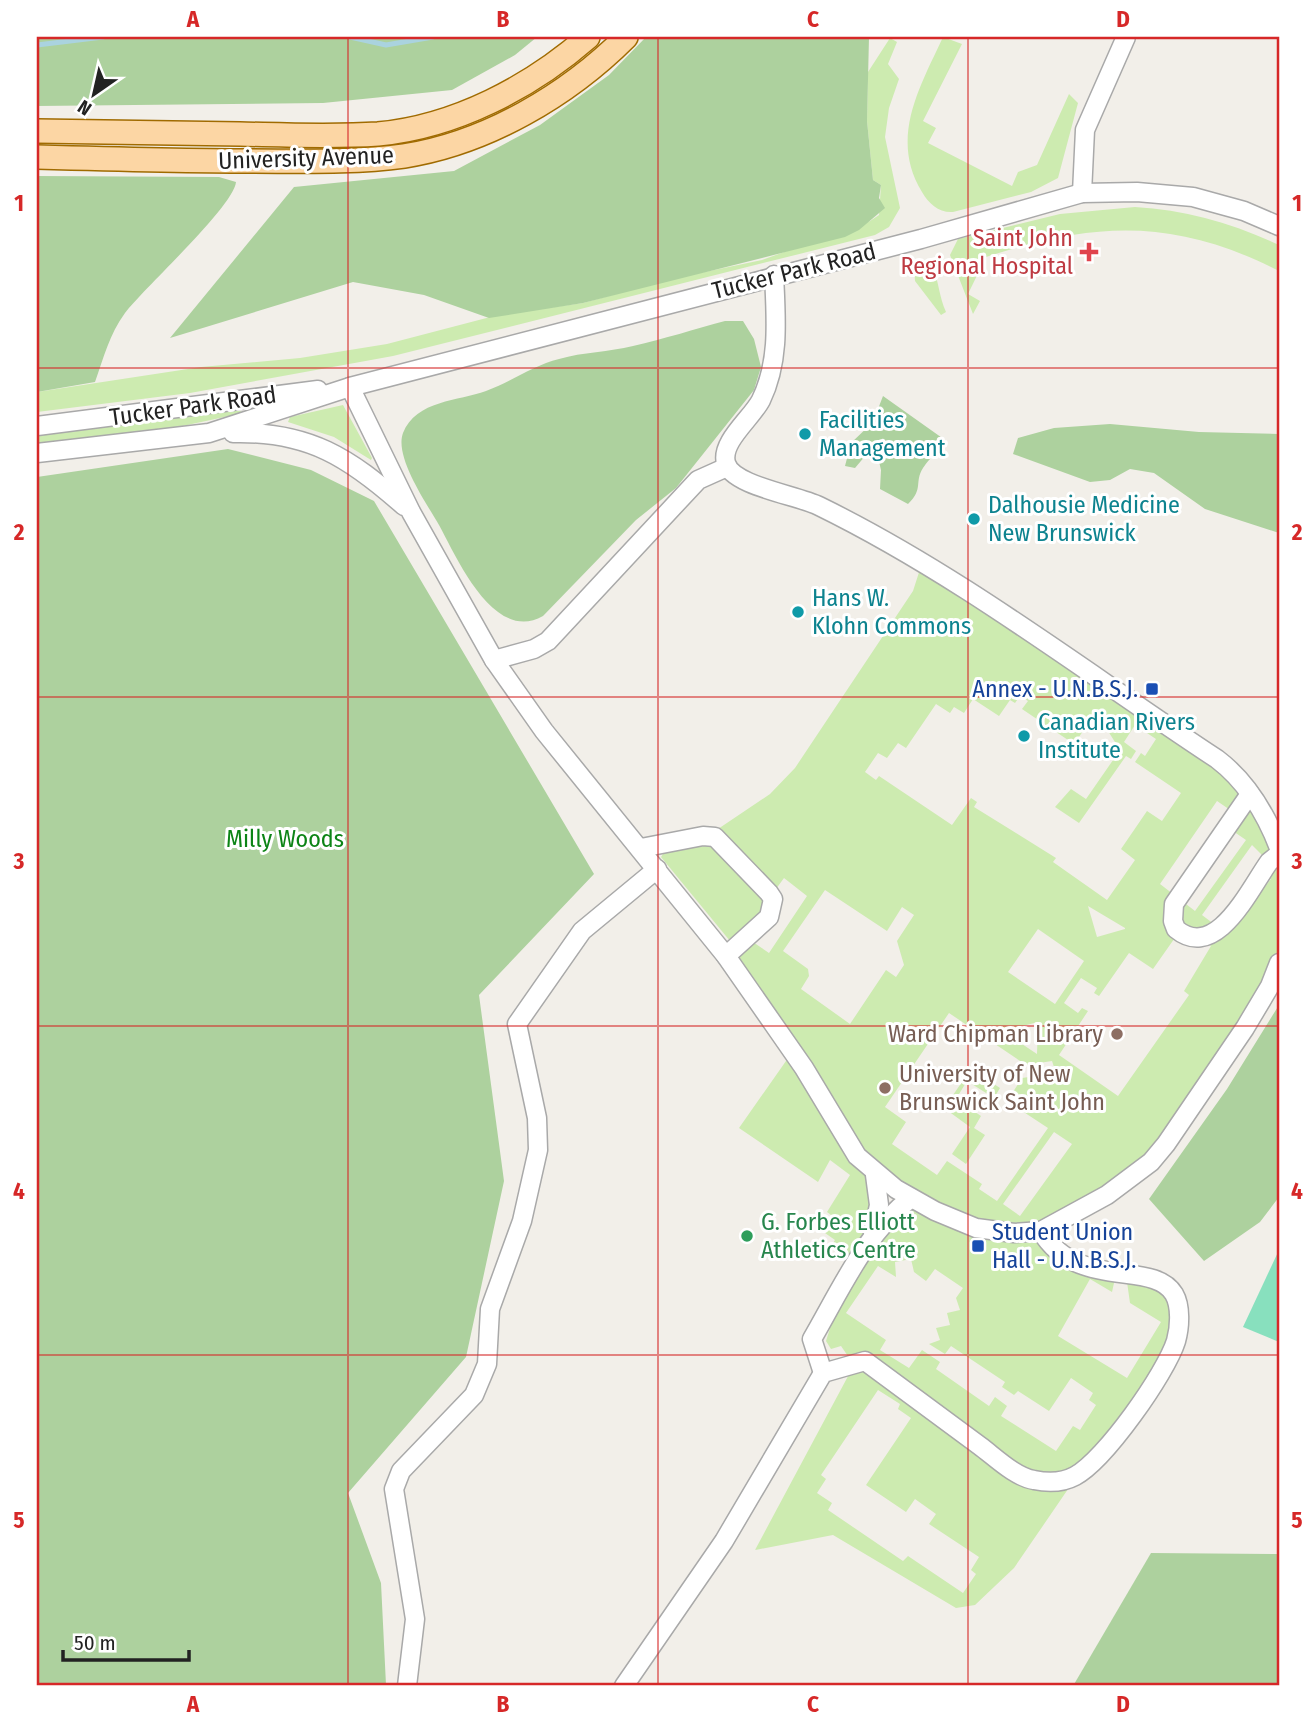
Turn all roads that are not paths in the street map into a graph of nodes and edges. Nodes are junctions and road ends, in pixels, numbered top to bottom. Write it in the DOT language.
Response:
graph roads {
  1 [pos="588,37"];
  2 [pos="626,37"];
  3 [pos="1126,37"];
  4 [pos="37,131"];
  5 [pos="37,158"];
  6 [pos="1082,193"];
  7 [pos="1279,226"];
  8 [pos="774,275"];
  9 [pos="350,387"];
  10 [pos="37,426"];
  11 [pos="209,433"];
  12 [pos="37,453"];
  13 [pos="727,467"];
  14 [pos="411,512"];
  15 [pos="494,660"];
  16 [pos="1250,794"];
  17 [pos="641,848"];
  18 [pos="1279,848"];
  19 [pos="1279,855"];
  20 [pos="657,869"];
  21 [pos="726,956"];
  22 [pos="1279,962"];
  23 [pos="875,1175"];
  24 [pos="911,1198"];
  25 [pos="1041,1231"];
  26 [pos="870,1244"];
  27 [pos="822,1373"];
  28 [pos="407,1686"];
  29 [pos="624,1686"];
  1 -- 4 [label="main road, University Avenue"];
  2 -- 5 [label="main road, University Avenue"];
  3 -- 6 [label="street"];
  6 -- 7 [label="street, Tucker Park Road"];
  6 -- 8 [label="street, Tucker Park Road"];
  8 -- 9 [label="street, Tucker Park Road"];
  8 -- 13 [label="street"];
  9 -- 10 [label="street, Tucker Park Road"];
  9 -- 11 [label="street, Tucker Park Road"];
  9 -- 14 [label="street"];
  11 -- 12 [label="street, Tucker Park Road"];
  11 -- 14 [label="street"];
  13 -- 15 [label="street"];
  13 -- 16 [label="street"];
  14 -- 15 [label="street"];
  15 -- 17 [label="street"];
  16 -- 18 [label="street"];
  16 -- 19 [label="street"];
  17 -- 20 [label="street"];
  17 -- 21 [label="street"];
  20 -- 21 [label="street"];
  20 -- 28 [label="street"];
  21 -- 23 [label="street"];
  22 -- 25 [label="street"];
  23 -- 24 [label="street"];
  23 -- 26 [label="street"];
  24 -- 25 [label="street"];
  24 -- 26 [label="street"];
  25 -- 27 [label="street"];
  26 -- 27 [label="street"];
  27 -- 29 [label="street"];
}
